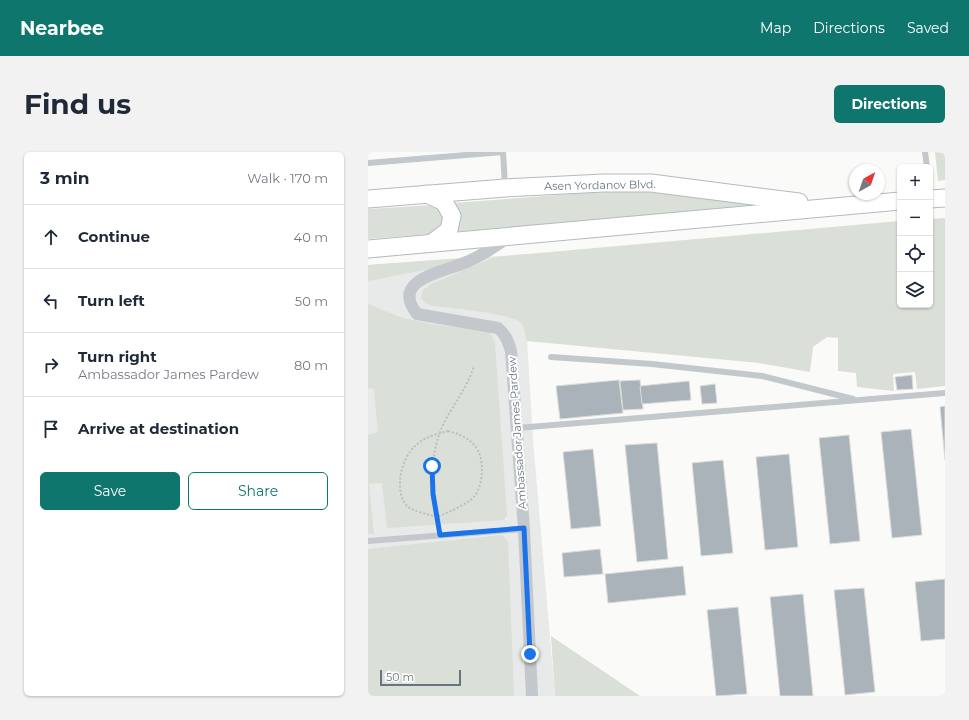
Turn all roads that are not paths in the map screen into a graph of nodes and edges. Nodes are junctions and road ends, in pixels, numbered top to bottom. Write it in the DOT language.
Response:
graph roads {
  1 [pos="503,152"];
  2 [pos="925,152"];
  3 [pos="368,163"];
  4 [pos="927,164"];
  5 [pos="505,188"];
  6 [pos="427,194"];
  7 [pos="945,198"];
  8 [pos="368,199"];
  9 [pos="933,199"];
  10 [pos="897,201"];
  11 [pos="831,206"];
  12 [pos="432,243"];
  13 [pos="490,244"];
  14 [pos="368,249"];
  15 [pos="551,357"];
  16 [pos="945,393"];
  17 [pos="859,401"];
  18 [pos="517,428"];
  19 [pos="524,528"];
  20 [pos="368,541"];
  21 [pos="532,696"];
  1 -- 3 [label="lane"];
  1 -- 5 [label="lane"];
  2 -- 4 [label="lane"];
  5 -- 6 [label="main road, Asen Yordanov Blvd."];
  5 -- 11 [label="main road, Asen Yordanov Blvd."];
  6 -- 8 [label="main road, Asen Yordanov Blvd."];
  6 -- 12 [label="main road"];
  7 -- 9 [label="main road"];
  10 -- 11 [label="main road, Asen Yordanov Blvd."];
  11 -- 13 [label="main road, Asen Yordanov Blvd."];
  12 -- 13 [label="main road, Asen Yordanov Blvd."];
  12 -- 14 [label="main road, Asen Yordanov Blvd."];
  13 -- 18 [label="street, Ambassador James Pardew"];
  15 -- 17 [label="lane"];
  16 -- 17 [label="lane"];
  17 -- 18 [label="lane"];
  18 -- 19 [label="street, Ambassador James Pardew"];
  19 -- 20 [label="lane"];
  19 -- 21 [label="street, Ambassador James Pardew"];
}
